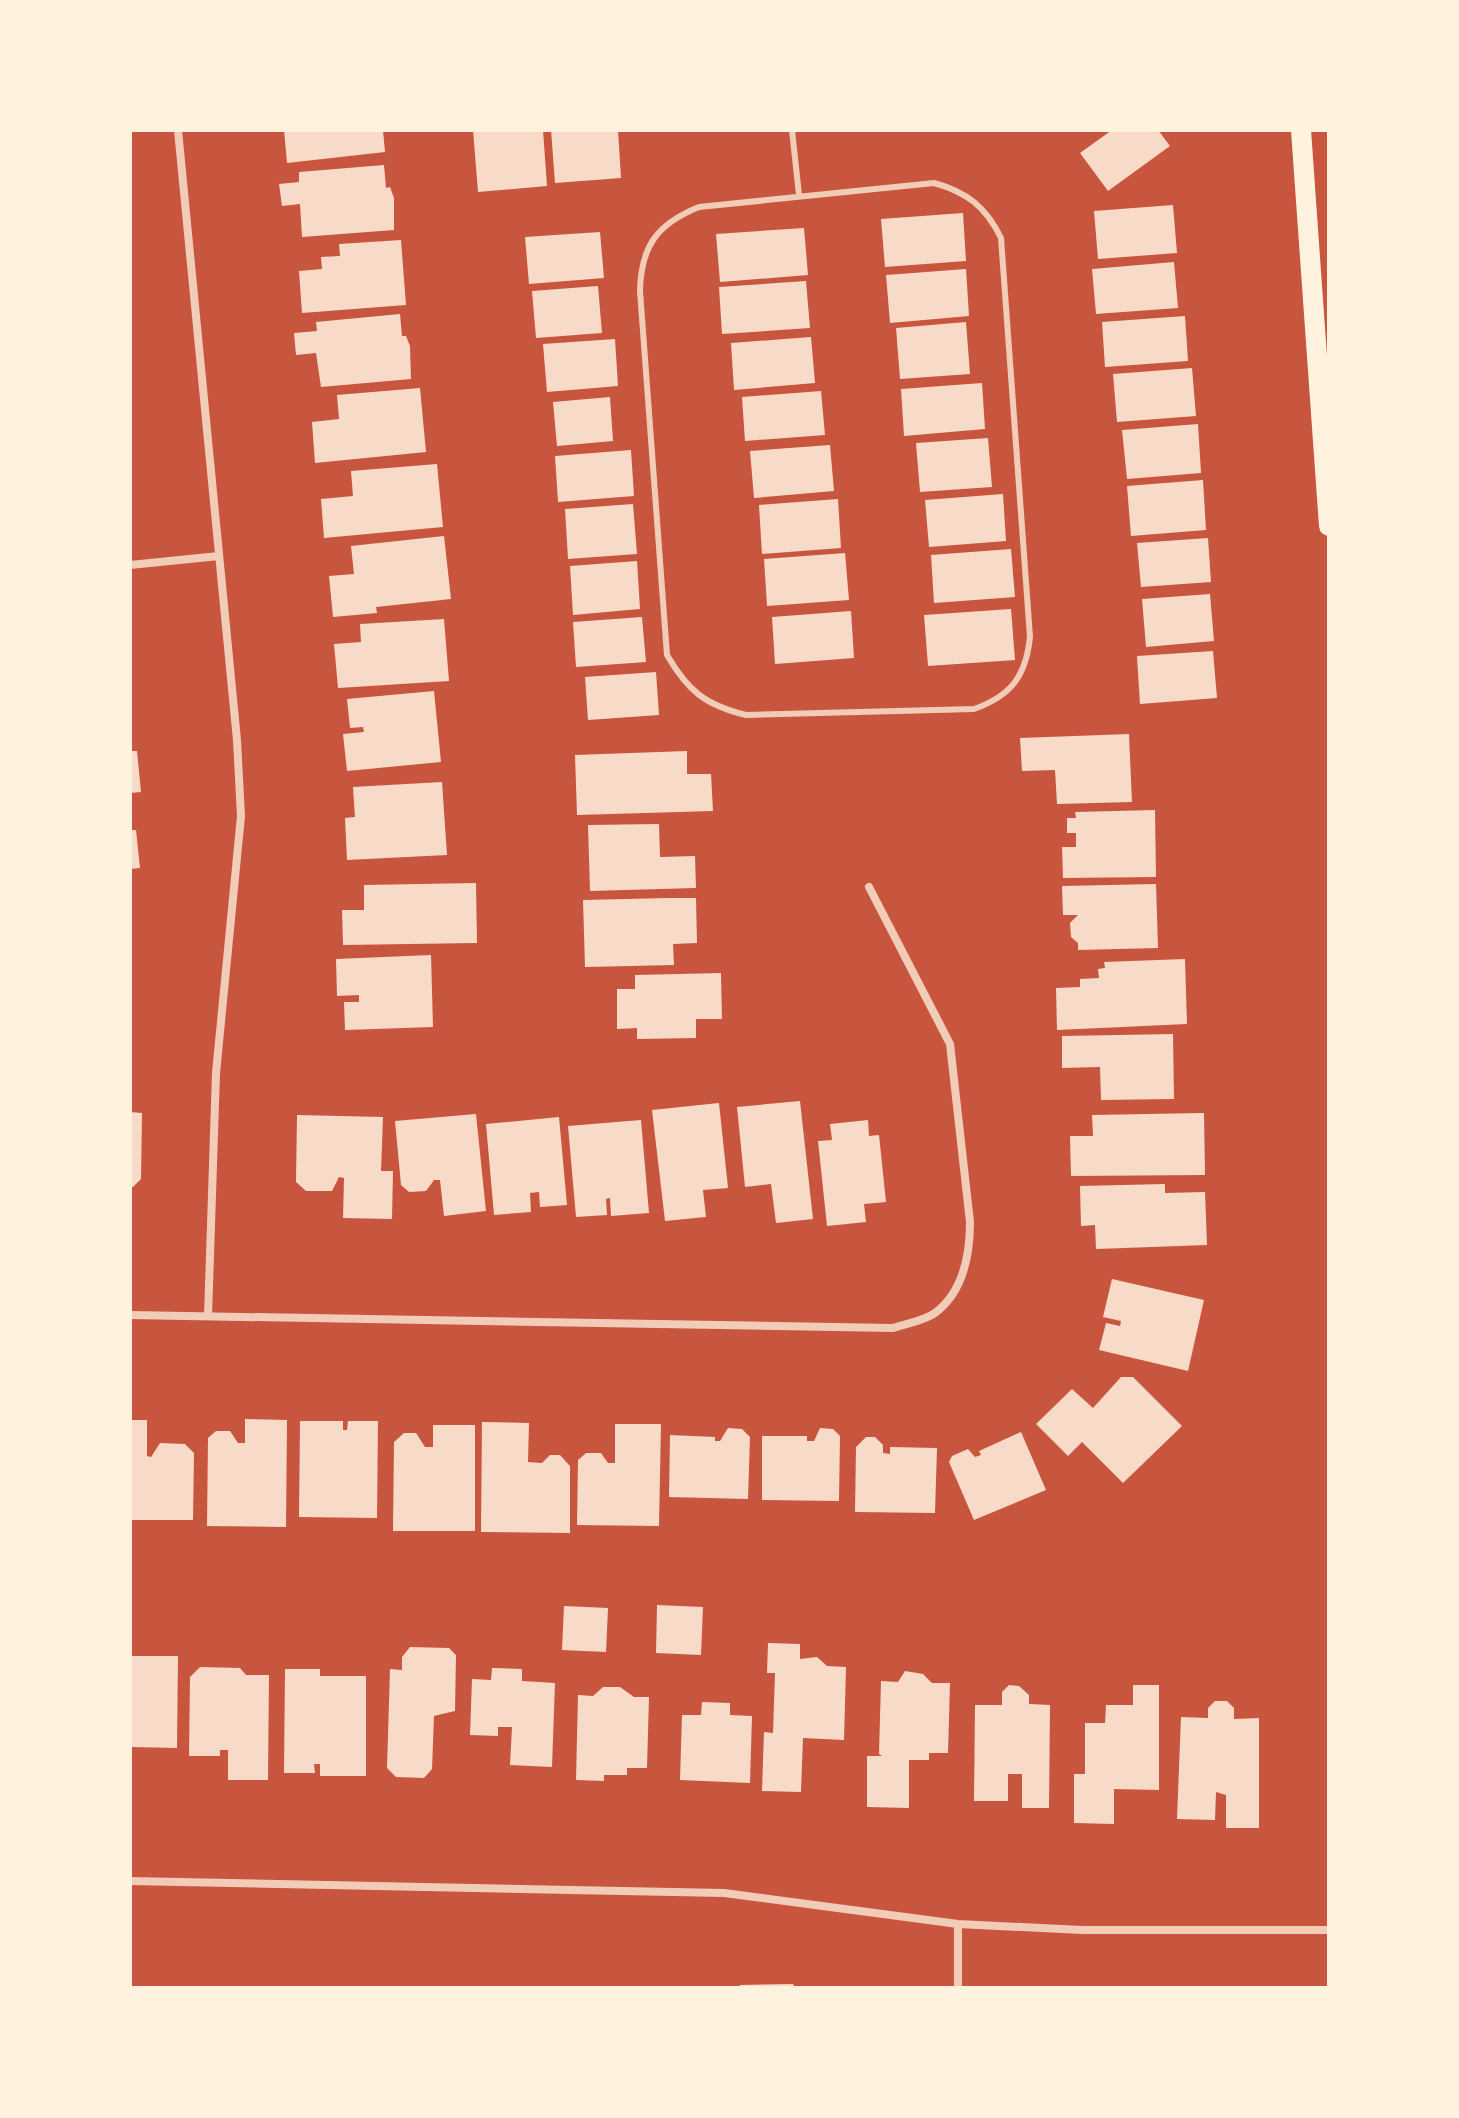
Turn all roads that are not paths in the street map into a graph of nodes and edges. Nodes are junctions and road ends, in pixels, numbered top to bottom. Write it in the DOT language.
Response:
graph roads {
  1 [pos="178,130"];
  2 [pos="792,130"];
  3 [pos="1301,130"];
  4 [pos="799,195"];
  5 [pos="1329,526"];
  6 [pos="219,556"];
  7 [pos="130,565"];
  8 [pos="869,887"];
  9 [pos="130,1315"];
  10 [pos="208,1316"];
  11 [pos="130,1881"];
  12 [pos="958,1924"];
  13 [pos="1329,1930"];
  14 [pos="958,1988"];
  1 -- 6 [label="street"];
  2 -- 4 [label="lane"];
  3 -- 5 [label="main road"];
  4 -- 4 [label="lane"];
  6 -- 7 [label="street"];
  6 -- 10 [label="street"];
  8 -- 10 [label="street"];
  9 -- 10 [label="street"];
  11 -- 12 [label="street"];
  12 -- 13 [label="street"];
  12 -- 14 [label="street"];
}
